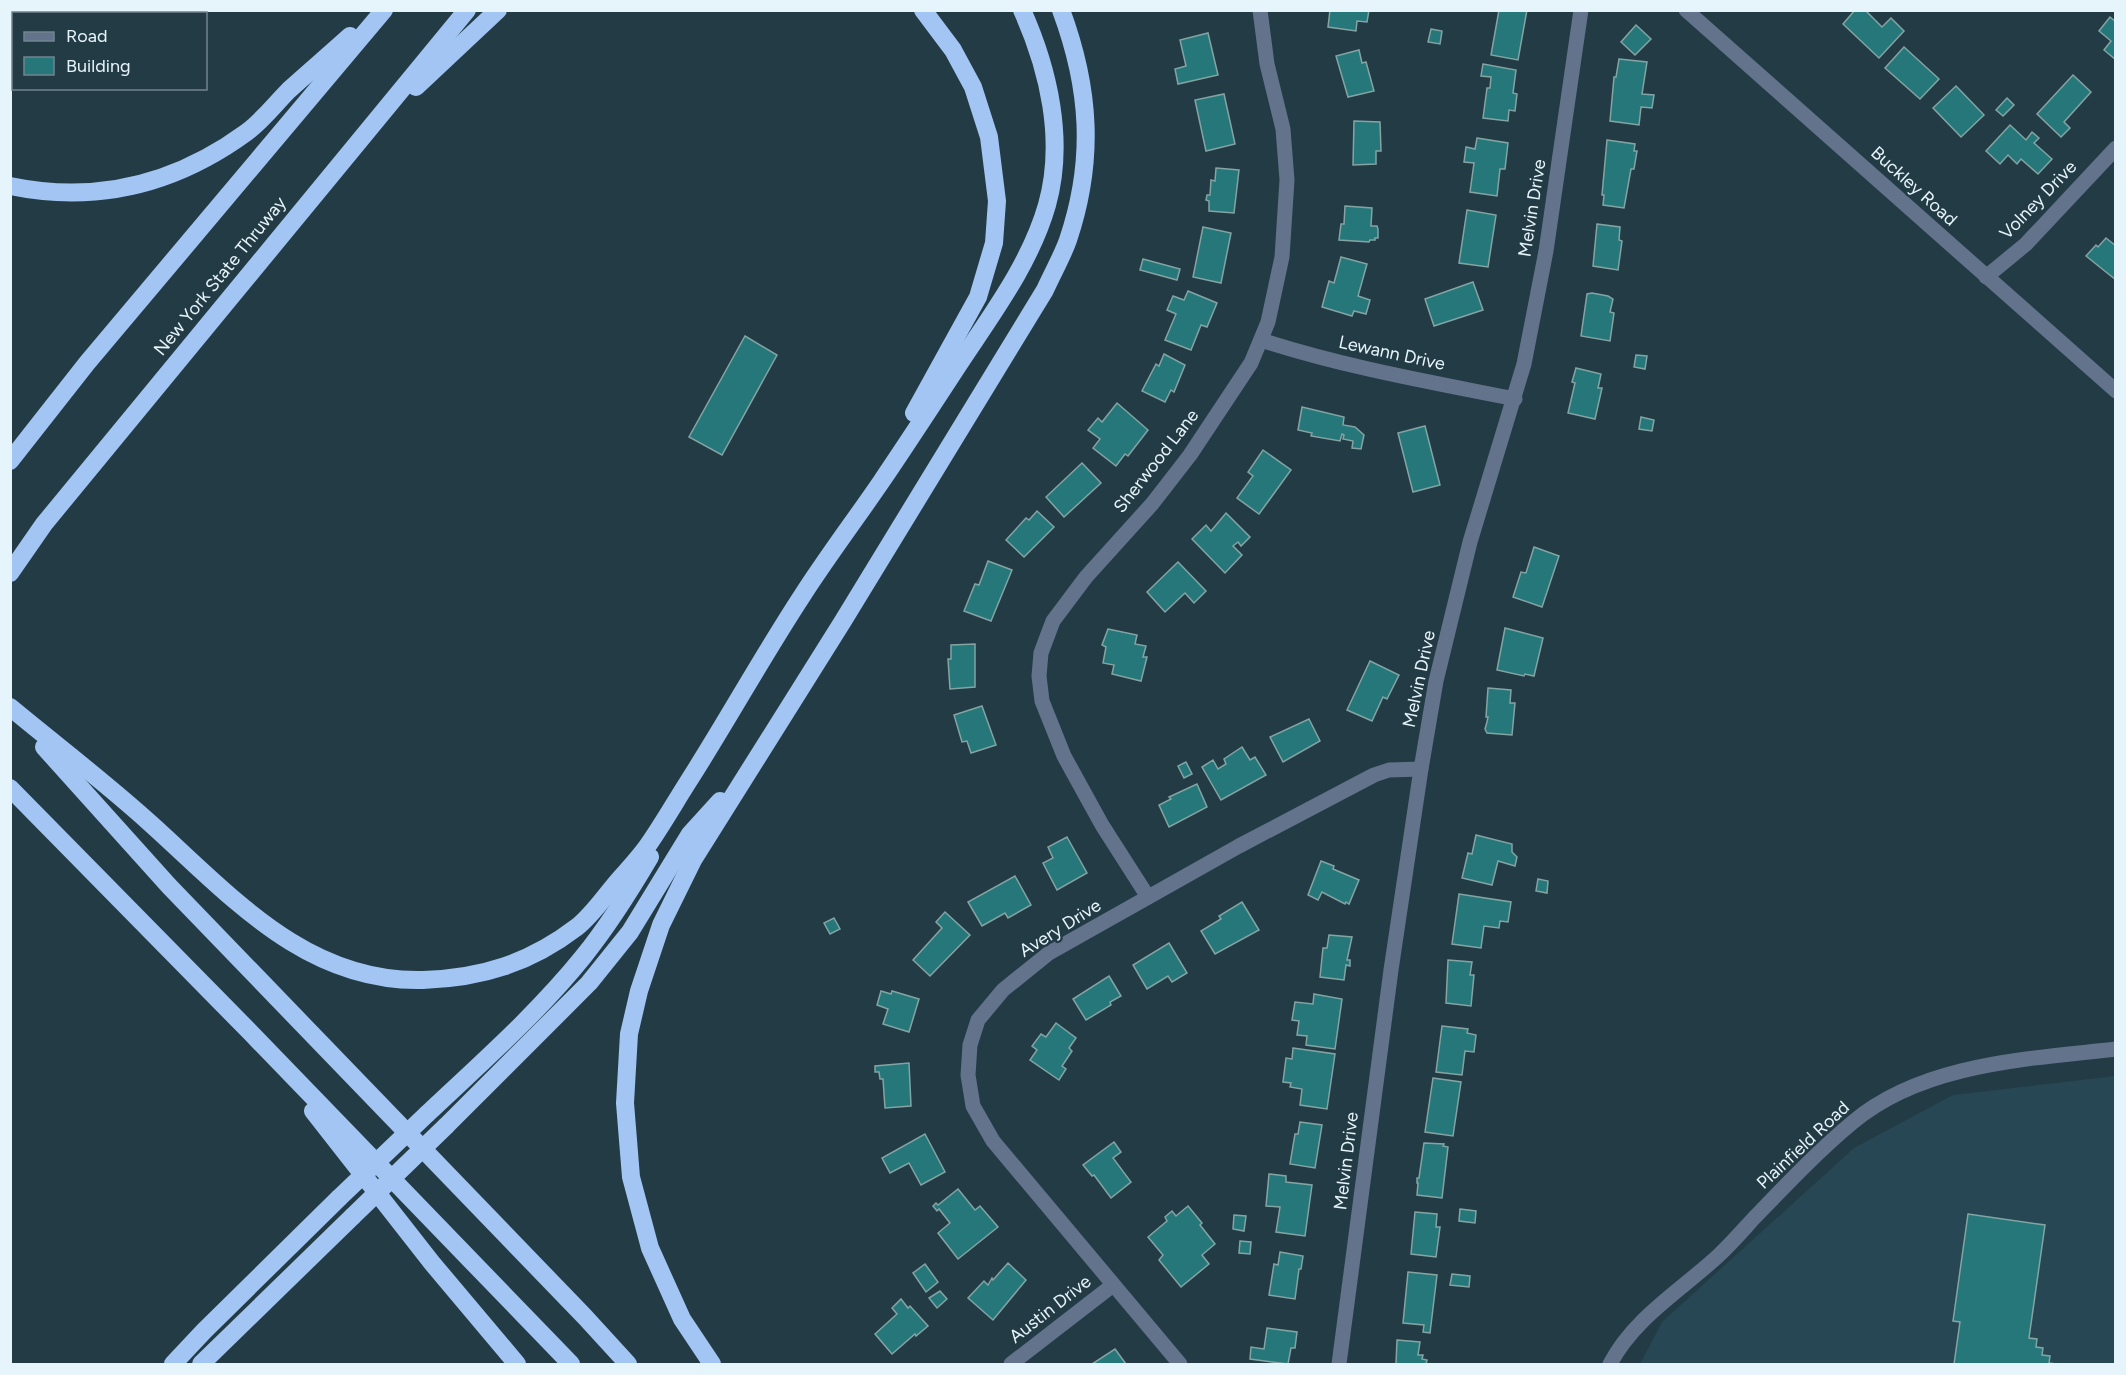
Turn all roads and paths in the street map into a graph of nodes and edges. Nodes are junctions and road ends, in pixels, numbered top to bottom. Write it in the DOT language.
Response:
graph roads {
  1 [pos="379,10"];
  2 [pos="384,10"];
  3 [pos="466,10"];
  4 [pos="498,10"];
  5 [pos="923,10"];
  6 [pos="1022,10"];
  7 [pos="1061,10"];
  8 [pos="1260,10"];
  9 [pos="1581,10"];
  10 [pos="1686,10"];
  11 [pos="356,144"];
  12 [pos="2115,148"];
  13 [pos="10,186"];
  14 [pos="1986,277"];
  15 [pos="1261,340"];
  16 [pos="2115,391"];
  17 [pos="1515,399"];
  18 [pos="10,461"];
  19 [pos="880,484"];
  20 [pos="10,573"];
  21 [pos="10,707"];
  22 [pos="10,711"];
  23 [pos="715,740"];
  24 [pos="753,764"];
  25 [pos="1420,769"];
  26 [pos="10,788"];
  27 [pos="1148,897"];
  28 [pos="250,1032"];
  29 [pos="2115,1050"];
  30 [pos="1113,1285"];
  31 [pos="173,1365"];
  32 [pos="201,1365"];
  33 [pos="517,1365"];
  34 [pos="571,1365"];
  35 [pos="628,1365"];
  36 [pos="712,1365"];
  37 [pos="1011,1365"];
  38 [pos="1180,1365"];
  39 [pos="1339,1365"];
  40 [pos="1610,1365"];
  1 -- 13 [label="highway"];
  2 -- 18 [label="highway"];
  3 -- 11 [label="highway, New York State Thruway"];
  4 -- 11 [label="highway"];
  5 -- 19 [label="highway"];
  6 -- 19 [label="highway"];
  7 -- 24 [label="highway"];
  8 -- 15 [label="street, Sherwood Lane"];
  9 -- 17 [label="street, Melvin Drive"];
  10 -- 14 [label="street, Buckley Road"];
  11 -- 20 [label="highway, New York State Thruway"];
  12 -- 14 [label="street, Volney Drive"];
  14 -- 16 [label="street, Buckley Road"];
  15 -- 17 [label="street, Lewann Drive"];
  15 -- 27 [label="street, Sherwood Lane"];
  17 -- 25 [label="street, Melvin Drive"];
  19 -- 23 [label="highway"];
  21 -- 23 [label="highway"];
  22 -- 35 [label="highway"];
  23 -- 31 [label="highway, bridge"];
  24 -- 32 [label="highway, bridge"];
  24 -- 36 [label="highway"];
  25 -- 27 [label="street, Avery Drive"];
  25 -- 39 [label="street, Melvin Drive"];
  26 -- 28 [label="highway"];
  27 -- 30 [label="street, Avery Drive"];
  28 -- 33 [label="highway"];
  28 -- 34 [label="highway"];
  29 -- 40 [label="street, Plainfield Road"];
  30 -- 37 [label="street, Austin Drive"];
  30 -- 38 [label="street, Avery Drive"];
}
